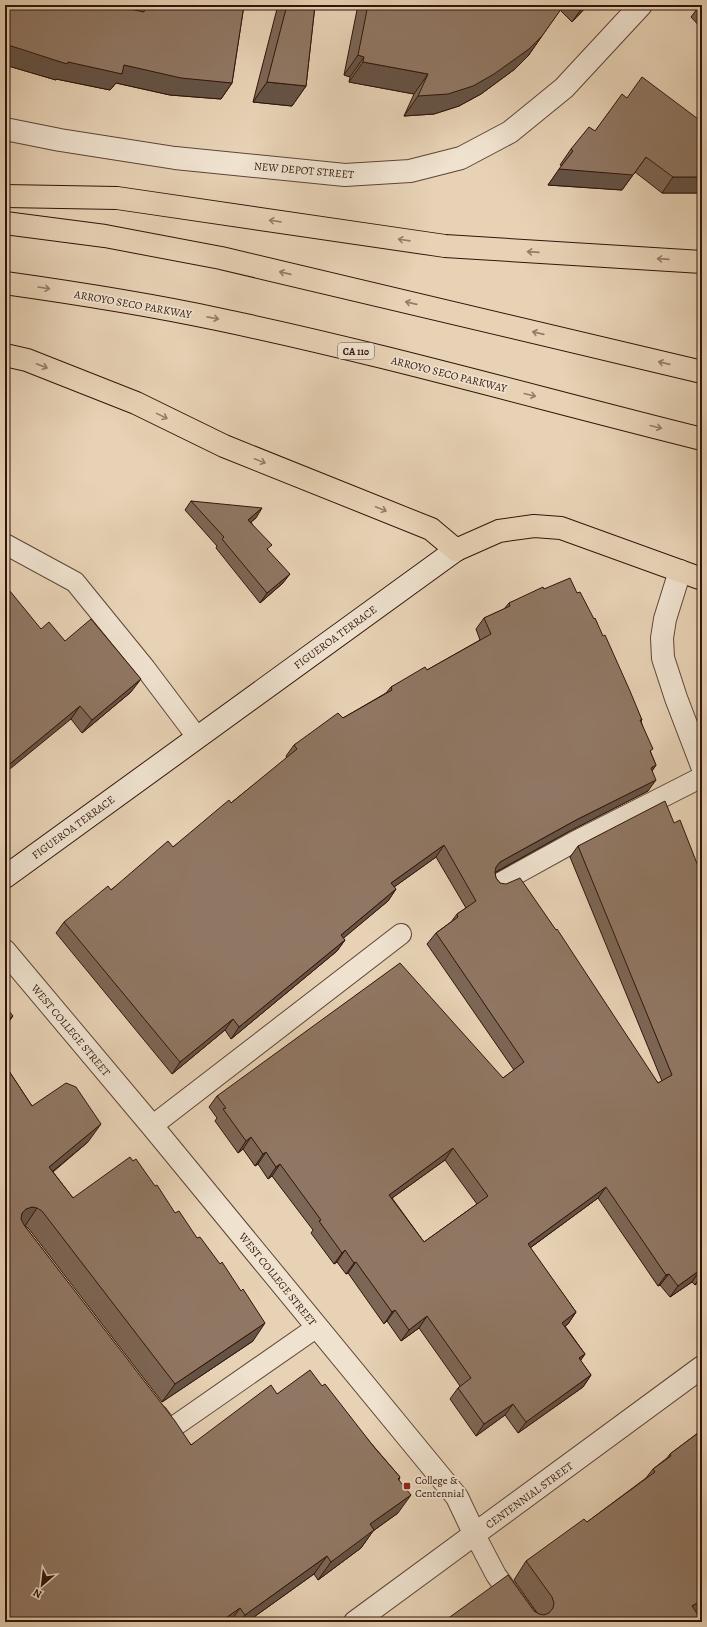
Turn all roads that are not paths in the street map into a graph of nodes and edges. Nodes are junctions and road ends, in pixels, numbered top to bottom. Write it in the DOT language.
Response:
graph roads {
  1 [pos="642,5"];
  2 [pos="5,129"];
  3 [pos="5,196"];
  4 [pos="5,223"];
  5 [pos="702,262"];
  6 [pos="5,282"];
  7 [pos="5,355"];
  8 [pos="702,372"];
  9 [pos="702,439"];
  10 [pos="5,544"];
  11 [pos="456,550"];
  12 [pos="680,571"];
  13 [pos="702,579"];
  14 [pos="197,737"];
  15 [pos="702,766"];
  16 [pos="702,777"];
  17 [pos="5,877"];
  18 [pos="498,884"];
  19 [pos="401,934"];
  20 [pos="5,951"];
  21 [pos="152,1126"];
  22 [pos="317,1327"];
  23 [pos="702,1367"];
  24 [pos="145,1398"];
  25 [pos="475,1535"];
  26 [pos="355,1622"];
  27 [pos="530,1622"];
  1 -- 2 [label="street, NEW DEPOT STREET"];
  5 -- 3 [label="main road, one-way"];
  8 -- 4 [label="main road, one-way"];
  6 -- 9 [label="main road, ARROYO SECO PARKWAY / CA 110, one-way"];
  7 -- 11 [label="main road, one-way"];
  10 -- 14 [label="lane"];
  11 -- 12 [label="main road, FIGUEROA TERRACE"];
  11 -- 14 [label="street, FIGUEROA TERRACE"];
  12 -- 13 [label="main road, FIGUEROA TERRACE"];
  12 -- 15 [label="street"];
  14 -- 17 [label="street, FIGUEROA TERRACE"];
  16 -- 18 [label="lane"];
  19 -- 21 [label="lane"];
  20 -- 21 [label="street, WEST COLLEGE STREET"];
  21 -- 22 [label="street, WEST COLLEGE STREET"];
  22 -- 24 [label="lane"];
  22 -- 25 [label="street, WEST COLLEGE STREET"];
  23 -- 25 [label="street, CENTENNIAL STREET"];
  25 -- 26 [label="street, CENTENNIAL STREET"];
  25 -- 27 [label="lane, WEST COLLEGE STREET"];
}
